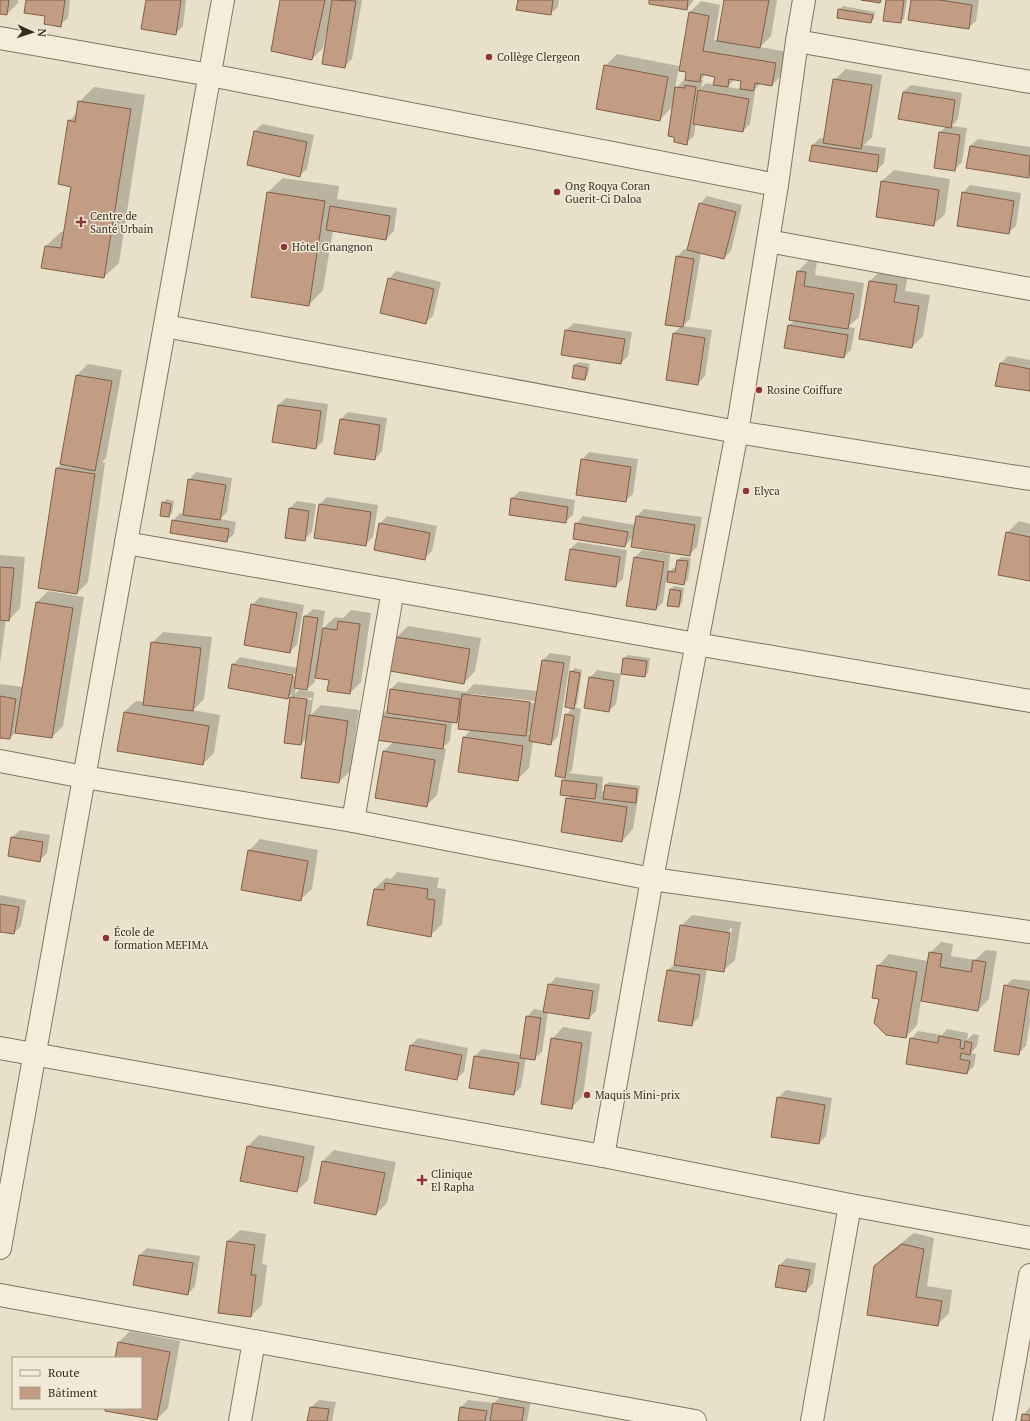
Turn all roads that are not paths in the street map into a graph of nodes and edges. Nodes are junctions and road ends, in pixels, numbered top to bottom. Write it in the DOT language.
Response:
graph roads {
  1 [pos="223,0"];
  2 [pos="804,0"];
  3 [pos="0,38"];
  4 [pos="797,41"];
  5 [pos="210,75"];
  6 [pos="1030,82"];
  7 [pos="777,185"];
  8 [pos="768,241"];
  9 [pos="1030,289"];
  10 [pos="165,326"];
  11 [pos="737,432"];
  12 [pos="1030,478"];
  13 [pos="126,543"];
  14 [pos="393,590"];
  15 [pos="696,644"];
  16 [pos="1030,701"];
  17 [pos="0,761"];
  18 [pos="84,777"];
  19 [pos="353,821"];
  20 [pos="652,879"];
  21 [pos="1030,932"];
  22 [pos="0,1048"];
  23 [pos="35,1054"];
  24 [pos="603,1156"];
  25 [pos="850,1205"];
  26 [pos="1030,1238"];
  27 [pos="0,1248"];
  28 [pos="1030,1275"];
  29 [pos="0,1295"];
  30 [pos="254,1341"];
  31 [pos="240,1421"];
  32 [pos="695,1421"];
  33 [pos="812,1421"];
  34 [pos="1004,1421"];
  1 -- 5 [label="street"];
  2 -- 4 [label="street"];
  3 -- 5 [label="street"];
  4 -- 6 [label="street"];
  4 -- 7 [label="street"];
  5 -- 7 [label="street"];
  5 -- 10 [label="street"];
  7 -- 8 [label="street"];
  8 -- 9 [label="street"];
  8 -- 11 [label="street"];
  10 -- 11 [label="street"];
  10 -- 13 [label="street"];
  11 -- 12 [label="street"];
  11 -- 15 [label="street"];
  13 -- 14 [label="street"];
  13 -- 18 [label="street"];
  14 -- 15 [label="street"];
  14 -- 19 [label="street"];
  15 -- 16 [label="street"];
  15 -- 20 [label="street"];
  17 -- 18 [label="street"];
  18 -- 19 [label="street"];
  18 -- 23 [label="street"];
  19 -- 20 [label="street"];
  20 -- 21 [label="street"];
  20 -- 24 [label="street"];
  22 -- 23 [label="street"];
  23 -- 24 [label="street"];
  23 -- 27 [label="street"];
  24 -- 25 [label="street"];
  25 -- 26 [label="street"];
  25 -- 33 [label="street"];
  28 -- 34 [label="street"];
  29 -- 30 [label="street"];
  30 -- 31 [label="street"];
  30 -- 32 [label="street"];
}
